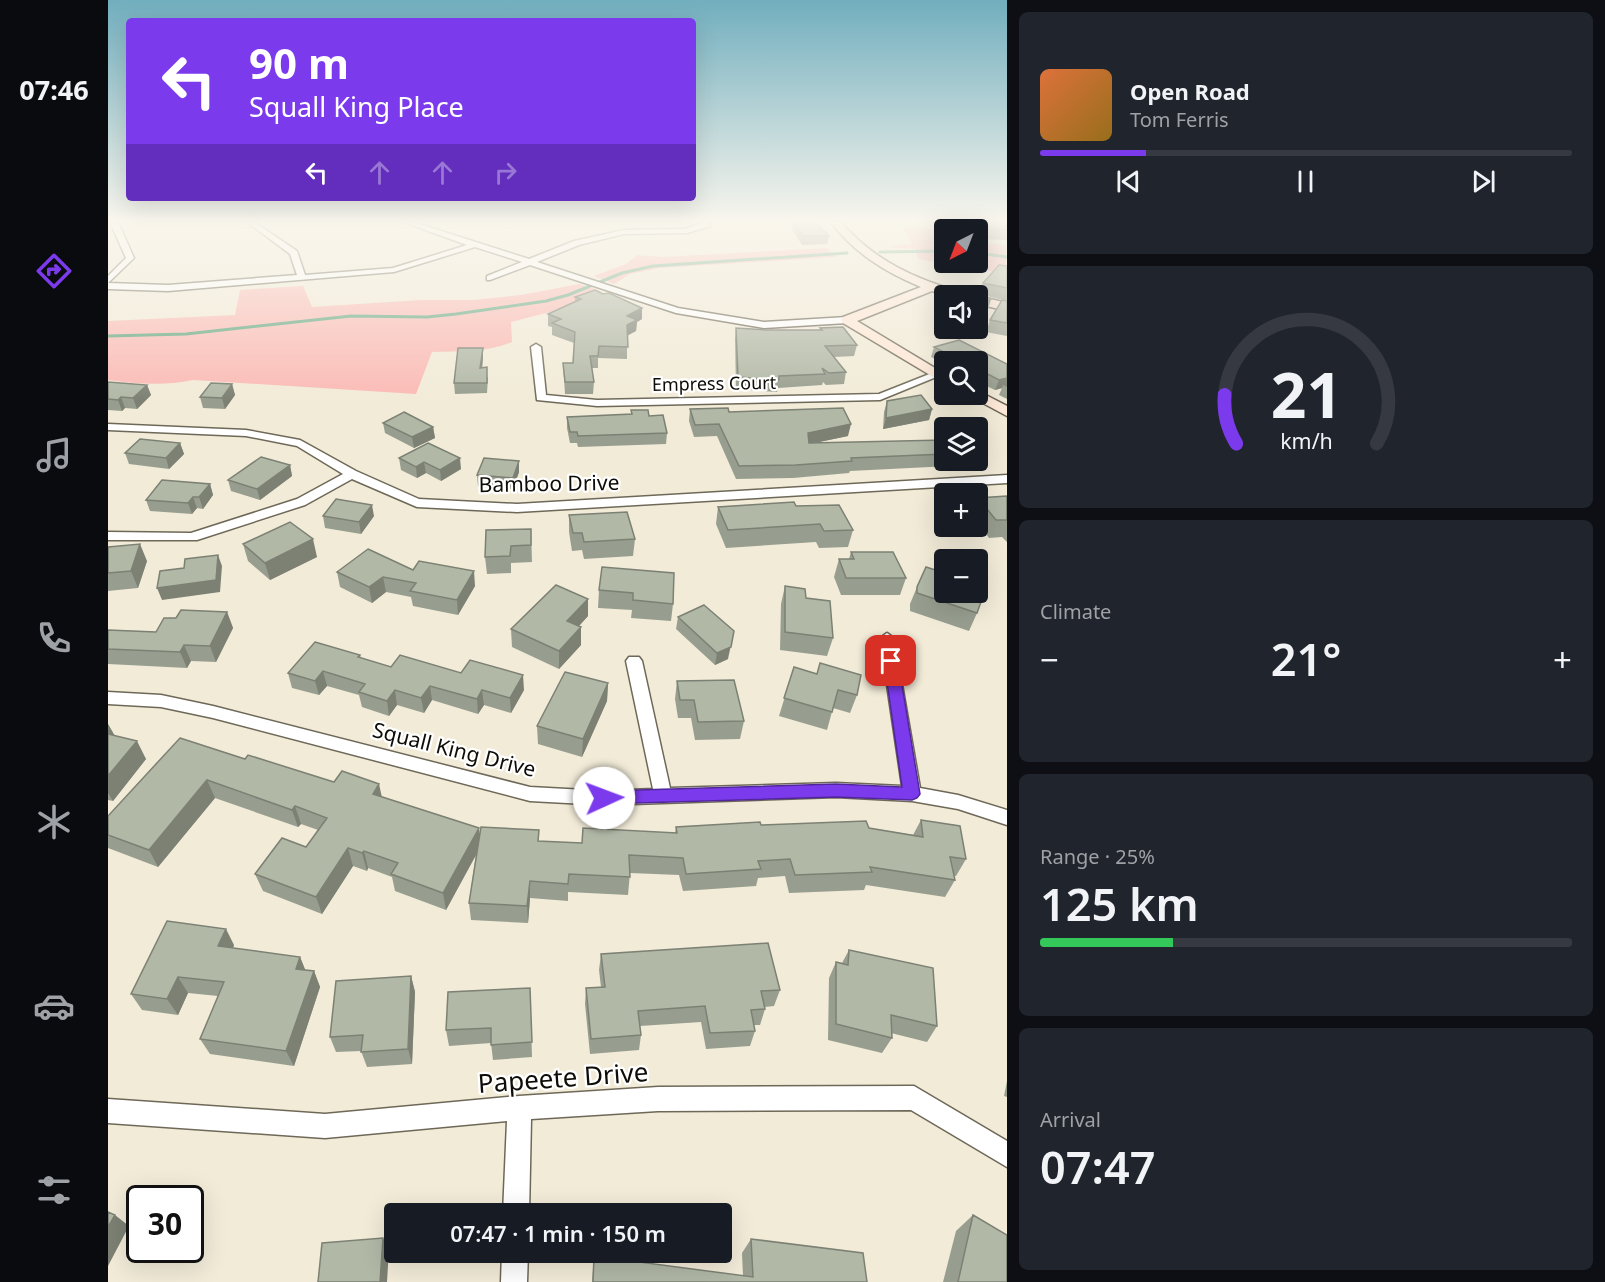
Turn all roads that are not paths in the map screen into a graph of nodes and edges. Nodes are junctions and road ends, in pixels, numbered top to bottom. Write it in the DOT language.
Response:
graph roads {
  1 [pos="260,282"];
  2 [pos="591,282"];
  3 [pos="921,282"];
  4 [pos="108,286"];
  5 [pos="932,287"];
  6 [pos="988,302"];
  7 [pos="1006,307"];
  8 [pos="847,320"];
  9 [pos="536,347"];
  10 [pos="934,374"];
  11 [pos="934,380"];
  12 [pos="988,402"];
  13 [pos="1006,412"];
  14 [pos="108,428"];
  15 [pos="352,474"];
  16 [pos="1006,479"];
  17 [pos="108,536"];
  18 [pos="888,639"];
  19 [pos="634,661"];
  20 [pos="108,698"];
  21 [pos="912,794"];
  22 [pos="663,796"];
  23 [pos="1006,818"];
  24 [pos="519,1108"];
  25 [pos="108,1111"];
  26 [pos="1006,1155"];
  27 [pos="516,1203"];
  28 [pos="515,1263"];
  29 [pos="514,1282"];
  1 -- 4 [label="street"];
  2 -- 8 [label="street"];
  3 -- 5 [label="street"];
  5 -- 8 [label="street"];
  6 -- 7 [label="street"];
  8 -- 10 [label="street"];
  9 -- 11 [label="street, Empress Court"];
  12 -- 13 [label="street"];
  14 -- 15 [label="street, Bamboo Drive"];
  15 -- 16 [label="street, Bamboo Drive"];
  15 -- 17 [label="street"];
  18 -- 21 [label="street"];
  19 -- 22 [label="street"];
  20 -- 22 [label="street, Squall King Drive"];
  21 -- 22 [label="street, Squall King Drive"];
  21 -- 23 [label="street, Squall King Drive"];
  24 -- 25 [label="street, Papeete Drive"];
  24 -- 26 [label="street, Papeete Drive"];
  24 -- 27 [label="street"];
  28 -- 29 [label="street"];
}
